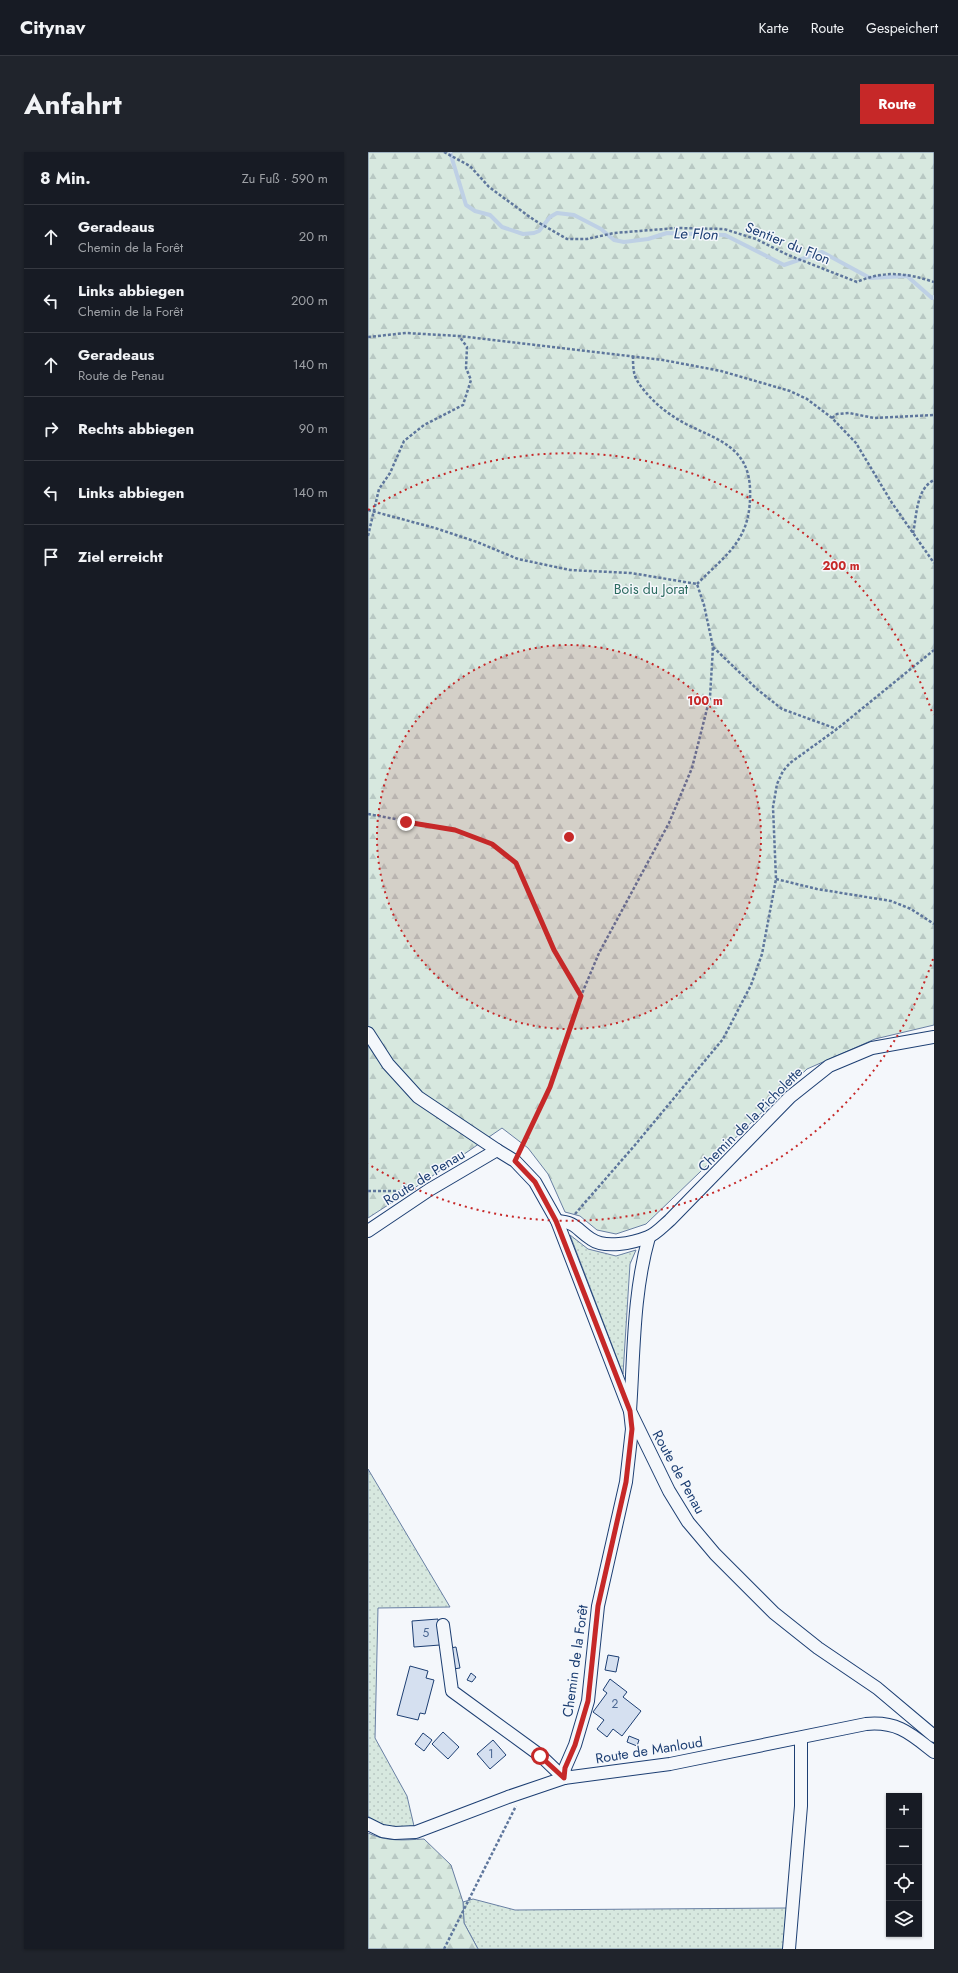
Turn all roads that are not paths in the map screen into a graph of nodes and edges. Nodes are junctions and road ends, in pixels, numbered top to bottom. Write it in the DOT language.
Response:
graph roads {
  1 [pos="368,1033"];
  2 [pos="934,1037"];
  3 [pos="497,1150"];
  4 [pos="563,1221"];
  5 [pos="368,1230"];
  6 [pos="649,1237"];
  7 [pos="630,1411"];
  8 [pos="443,1625"];
  9 [pos="934,1736"];
  10 [pos="801,1738"];
  11 [pos="934,1752"];
  12 [pos="564,1778"];
  13 [pos="368,1824"];
  14 [pos="789,1949"];
  1 -- 3 [label="street, Route de Penau"];
  2 -- 6 [label="street, Chemin de la Picholette"];
  3 -- 4 [label="street, Route de Penau"];
  3 -- 5 [label="street, Route de Penau"];
  4 -- 6 [label="street"];
  4 -- 7 [label="street, Route de Penau"];
  6 -- 7 [label="street"];
  7 -- 9 [label="street, Route de Penau"];
  7 -- 12 [label="street, Chemin de la Forêt"];
  8 -- 12 [label="street"];
  10 -- 11 [label="street, Route de Manloud"];
  10 -- 12 [label="street, Route de Manloud"];
  10 -- 14 [label="street"];
  12 -- 13 [label="street, Route de Manloud"];
}
